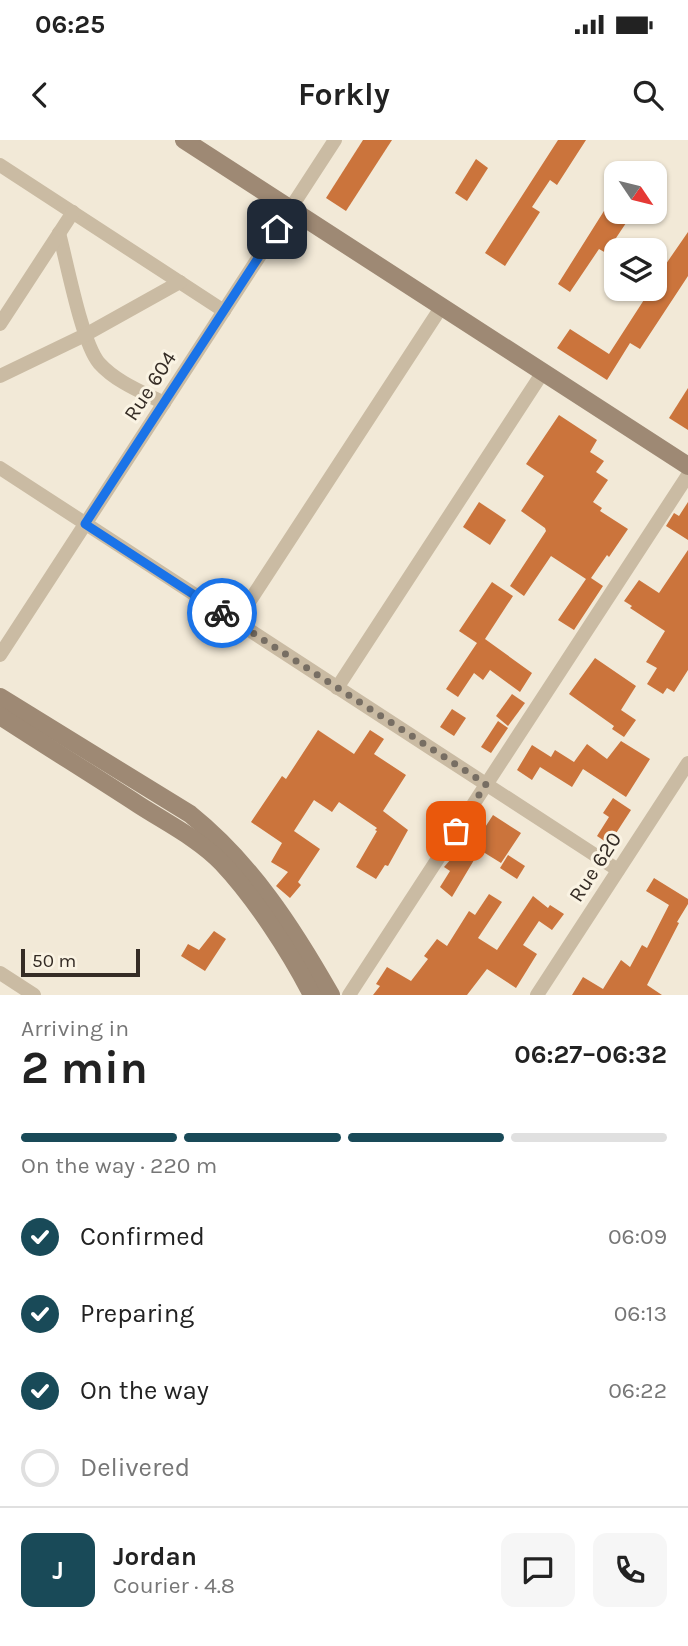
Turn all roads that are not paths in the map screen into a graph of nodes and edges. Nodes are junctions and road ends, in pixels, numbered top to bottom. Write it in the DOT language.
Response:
graph roads {
  1 [pos="184,140"];
  2 [pos="335,140"];
  3 [pos="0,165"];
  4 [pos="290,209"];
  5 [pos="72,212"];
  6 [pos="59,233"];
  7 [pos="180,282"];
  8 [pos="442,306"];
  9 [pos="224,311"];
  10 [pos="0,324"];
  11 [pos="85,335"];
  12 [pos="543,372"];
  13 [pos="0,376"];
  14 [pos="164,403"];
  15 [pos="688,466"];
  16 [pos="0,468"];
  17 [pos="688,475"];
  18 [pos="85,524"];
  19 [pos="236,622"];
  20 [pos="0,655"];
  21 [pos="337,688"];
  22 [pos="0,697"];
  23 [pos="0,716"];
  24 [pos="688,763"];
  25 [pos="486,784"];
  26 [pos="618,870"];
  27 [pos="0,973"];
  28 [pos="540,990"];
  29 [pos="34,995"];
  30 [pos="312,995"];
  31 [pos="331,995"];
  32 [pos="349,995"];
  33 [pos="557,995"];
  1 -- 4 [label="main road"];
  2 -- 4 [label="street, Rue 604"];
  3 -- 5 [label="street"];
  4 -- 8 [label="main road"];
  4 -- 9 [label="street, Rue 604"];
  5 -- 6 [label="street"];
  5 -- 7 [label="street"];
  6 -- 10 [label="street"];
  6 -- 11 [label="street"];
  7 -- 9 [label="street"];
  7 -- 11 [label="street"];
  8 -- 12 [label="main road"];
  8 -- 19 [label="street"];
  9 -- 14 [label="street, Rue 604"];
  11 -- 13 [label="street"];
  11 -- 14 [label="street"];
  12 -- 15 [label="main road"];
  12 -- 21 [label="street"];
  14 -- 18 [label="street, Rue 604"];
  16 -- 18 [label="street"];
  17 -- 25 [label="street"];
  18 -- 19 [label="street"];
  18 -- 20 [label="street, Rue 604"];
  19 -- 21 [label="street"];
  21 -- 25 [label="street"];
  22 -- 31 [label="main road"];
  23 -- 30 [label="main road"];
  24 -- 26 [label="street, Rue 620"];
  25 -- 26 [label="street"];
  25 -- 32 [label="street"];
  26 -- 28 [label="street, Rue 620"];
  27 -- 29 [label="street"];
  28 -- 33 [label="street"];
}
